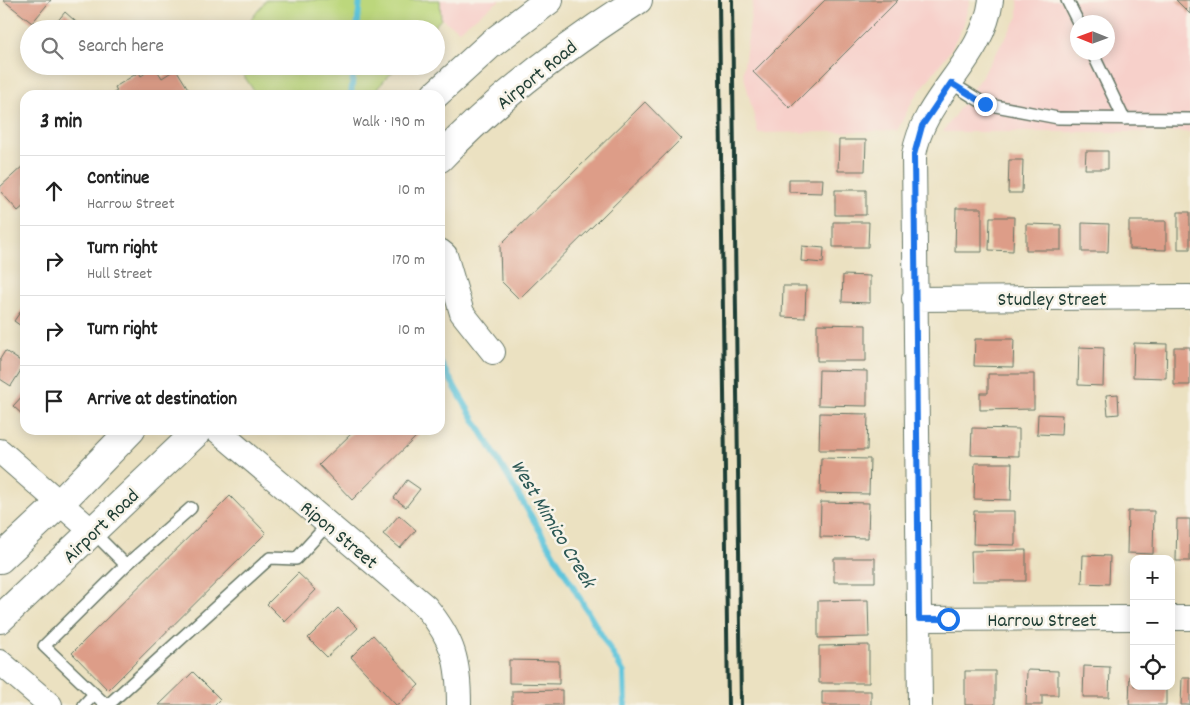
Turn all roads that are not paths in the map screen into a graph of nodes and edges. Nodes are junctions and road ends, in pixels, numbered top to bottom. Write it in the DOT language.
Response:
graph roads {
  1 [pos="549,0"];
  2 [pos="638,0"];
  3 [pos="991,0"];
  4 [pos="1067,0"];
  5 [pos="1074,15"];
  6 [pos="1096,60"];
  7 [pos="951,83"];
  8 [pos="440,90"];
  9 [pos="1124,119"];
  10 [pos="1190,119"];
  11 [pos="445,153"];
  12 [pos="445,255"];
  13 [pos="1190,296"];
  14 [pos="914,299"];
  15 [pos="492,352"];
  16 [pos="126,435"];
  17 [pos="194,435"];
  18 [pos="223,435"];
  19 [pos="0,451"];
  20 [pos="61,502"];
  21 [pos="191,508"];
  22 [pos="328,524"];
  23 [pos="93,532"];
  24 [pos="0,559"];
  25 [pos="126,565"];
  26 [pos="1130,618"];
  27 [pos="1175,618"];
  28 [pos="1190,618"];
  29 [pos="0,619"];
  30 [pos="919,619"];
  31 [pos="0,662"];
  32 [pos="94,694"];
  33 [pos="50,705"];
  34 [pos="84,705"];
  35 [pos="107,705"];
  36 [pos="459,705"];
  37 [pos="920,705"];
  1 -- 8 [label="main road"];
  2 -- 11 [label="main road, Airport Road"];
  3 -- 7 [label="street"];
  4 -- 5 [label="lane"];
  6 -- 9 [label="lane"];
  7 -- 9 [label="lane"];
  7 -- 14 [label="street"];
  9 -- 10 [label="lane"];
  12 -- 15 [label="street"];
  13 -- 14 [label="street, Studley Street"];
  14 -- 30 [label="street"];
  16 -- 20 [label="main road"];
  17 -- 23 [label="main road, Airport Road"];
  18 -- 22 [label="street, Ripon Street"];
  19 -- 20 [label="street"];
  20 -- 23 [label="street"];
  20 -- 24 [label="main road"];
  21 -- 25 [label="lane"];
  22 -- 35 [label="lane"];
  22 -- 36 [label="street, Ripon Street"];
  23 -- 25 [label="lane"];
  23 -- 29 [label="main road, Airport Road"];
  25 -- 32 [label="lane"];
  26 -- 30 [label="street, Harrow Street"];
  27 -- 28 [label="street"];
  30 -- 37 [label="street"];
  31 -- 33 [label="street"];
  32 -- 34 [label="lane"];
  32 -- 35 [label="lane"];
}
